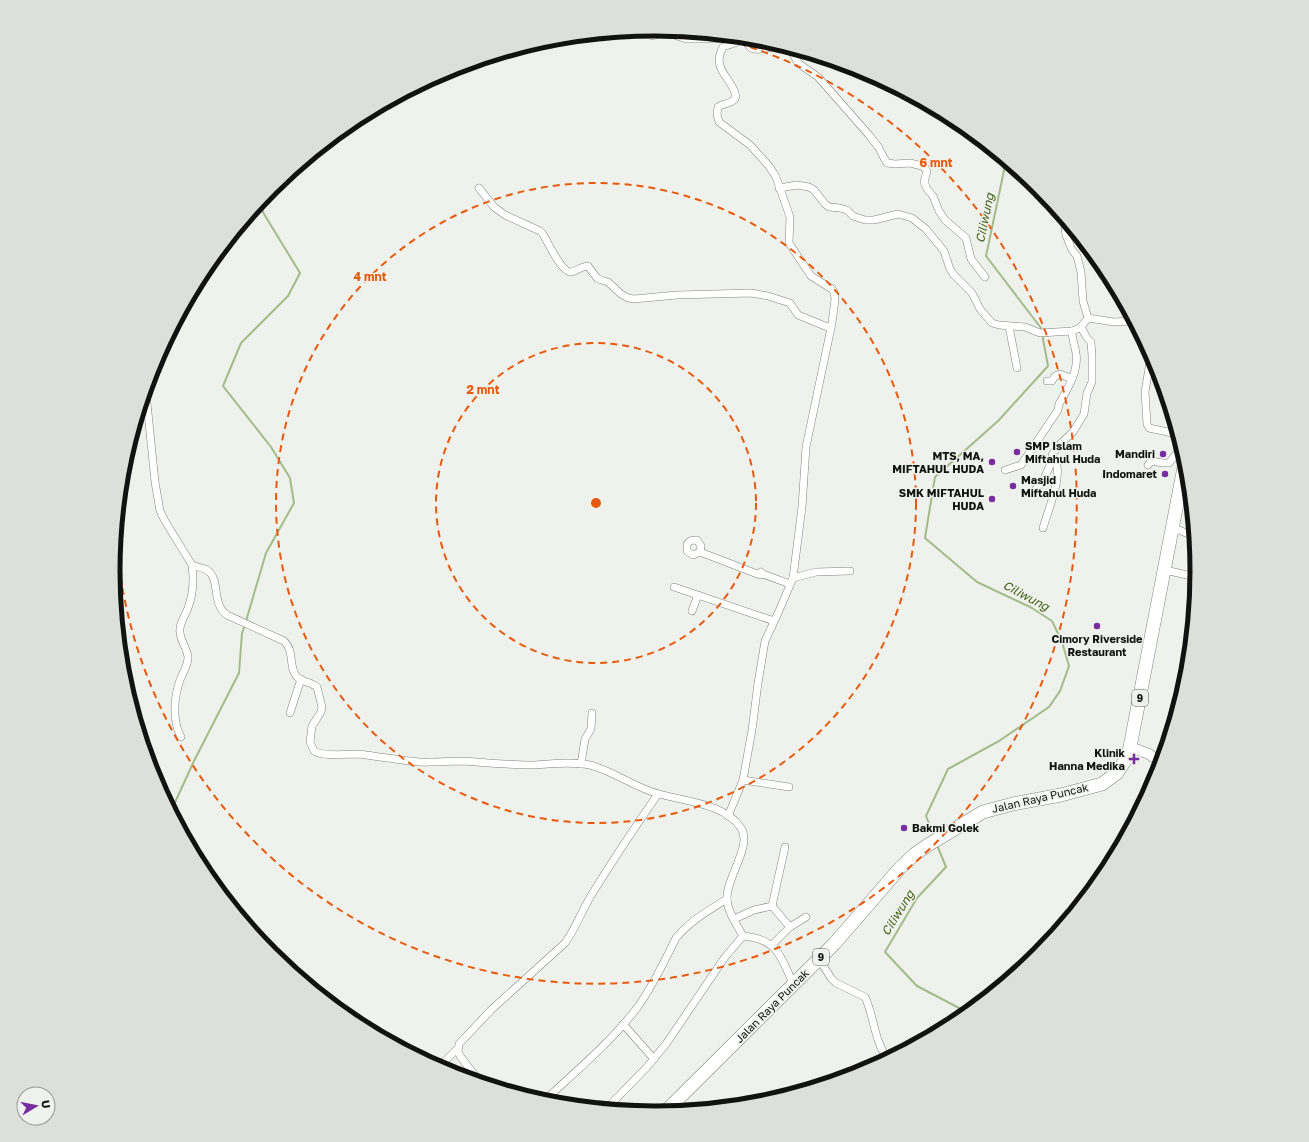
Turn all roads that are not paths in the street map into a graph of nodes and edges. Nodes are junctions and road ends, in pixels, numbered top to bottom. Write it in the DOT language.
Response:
graph roads {
  1 [pos="680,37"];
  2 [pos="701,38"];
  3 [pos="718,40"];
  4 [pos="737,43"];
  5 [pos="748,44"];
  6 [pos="723,47"];
  7 [pos="767,48"];
  8 [pos="793,54"];
  9 [pos="479,188"];
  10 [pos="779,188"];
  11 [pos="1065,228"];
  12 [pos="985,277"];
  13 [pos="1088,318"];
  14 [pos="1127,321"];
  15 [pos="1009,326"];
  16 [pos="1081,327"];
  17 [pos="830,328"];
  18 [pos="1072,331"];
  19 [pos="1149,367"];
  20 [pos="1017,368"];
  21 [pos="1072,379"];
  22 [pos="1047,380"];
  23 [pos="147,401"];
  24 [pos="1171,433"];
  25 [pos="1176,454"];
  26 [pos="1052,455"];
  27 [pos="1148,465"];
  28 [pos="1005,470"];
  29 [pos="1181,480"];
  30 [pos="1036,488"];
  31 [pos="1043,528"];
  32 [pos="1172,528"];
  33 [pos="1188,534"];
  34 [pos="700,551"];
  35 [pos="192,566"];
  36 [pos="1165,570"];
  37 [pos="850,571"];
  38 [pos="1190,576"];
  39 [pos="791,581"];
  40 [pos="674,587"];
  41 [pos="698,595"];
  42 [pos="692,611"];
  43 [pos="774,621"];
  44 [pos="300,679"];
  45 [pos="290,713"];
  46 [pos="592,713"];
  47 [pos="181,737"];
  48 [pos="1130,747"];
  49 [pos="1155,759"];
  50 [pos="581,764"];
  51 [pos="743,780"];
  52 [pos="789,787"];
  53 [pos="658,794"];
  54 [pos="728,816"];
  55 [pos="785,847"];
  56 [pos="727,899"];
  57 [pos="772,906"];
  58 [pos="806,917"];
  59 [pos="734,919"];
  60 [pos="790,927"];
  61 [pos="742,936"];
  62 [pos="772,945"];
  63 [pos="819,959"];
  64 [pos="794,986"];
  65 [pos="623,1024"];
  66 [pos="458,1048"];
  67 [pos="885,1054"];
  68 [pos="654,1059"];
  69 [pos="444,1062"];
  70 [pos="471,1073"];
  71 [pos="550,1096"];
  72 [pos="611,1104"];
  73 [pos="672,1105"];
  1 -- 2 [label="street"];
  3 -- 6 [label="street"];
  4 -- 6 [label="street"];
  5 -- 7 [label="street"];
  6 -- 10 [label="street"];
  8 -- 12 [label="street"];
  9 -- 17 [label="street"];
  10 -- 15 [label="street"];
  10 -- 17 [label="street"];
  11 -- 13 [label="street"];
  13 -- 14 [label="street"];
  13 -- 16 [label="street"];
  15 -- 18 [label="street"];
  15 -- 20 [label="street"];
  16 -- 18 [label="street"];
  16 -- 26 [label="street"];
  17 -- 39 [label="street"];
  18 -- 21 [label="street"];
  19 -- 24 [label="street"];
  21 -- 22 [label="street"];
  21 -- 28 [label="street"];
  23 -- 35 [label="street"];
  25 -- 27 [label="street"];
  26 -- 30 [label="street"];
  26 -- 31 [label="street"];
  29 -- 32 [label="highway, Jalan Raya Puncak / 9"];
  32 -- 33 [label="street"];
  32 -- 36 [label="highway, Jalan Raya Puncak / 9"];
  34 -- 39 [label="street"];
  35 -- 44 [label="street"];
  35 -- 47 [label="street"];
  36 -- 38 [label="street"];
  36 -- 48 [label="highway, Jalan Raya Puncak / 9"];
  37 -- 39 [label="street"];
  39 -- 43 [label="street"];
  40 -- 41 [label="street"];
  41 -- 42 [label="street"];
  41 -- 43 [label="street"];
  43 -- 51 [label="street"];
  44 -- 45 [label="street"];
  44 -- 50 [label="street"];
  46 -- 50 [label="street"];
  48 -- 49 [label="street"];
  48 -- 63 [label="highway, Jalan Raya Puncak / 9"];
  50 -- 53 [label="street"];
  51 -- 52 [label="street"];
  51 -- 54 [label="street"];
  53 -- 54 [label="street"];
  53 -- 66 [label="street"];
  54 -- 56 [label="street"];
  55 -- 57 [label="street"];
  56 -- 59 [label="street"];
  56 -- 65 [label="street"];
  57 -- 59 [label="street"];
  57 -- 60 [label="street"];
  58 -- 60 [label="street"];
  59 -- 61 [label="street"];
  60 -- 62 [label="street"];
  61 -- 62 [label="street"];
  61 -- 68 [label="street"];
  62 -- 64 [label="street"];
  63 -- 64 [label="highway, Jalan Raya Puncak / 9"];
  63 -- 67 [label="street"];
  64 -- 73 [label="highway, Jalan Raya Puncak / 9"];
  65 -- 68 [label="street"];
  65 -- 71 [label="street"];
  66 -- 69 [label="street"];
  66 -- 70 [label="street"];
  68 -- 72 [label="street"];
}
